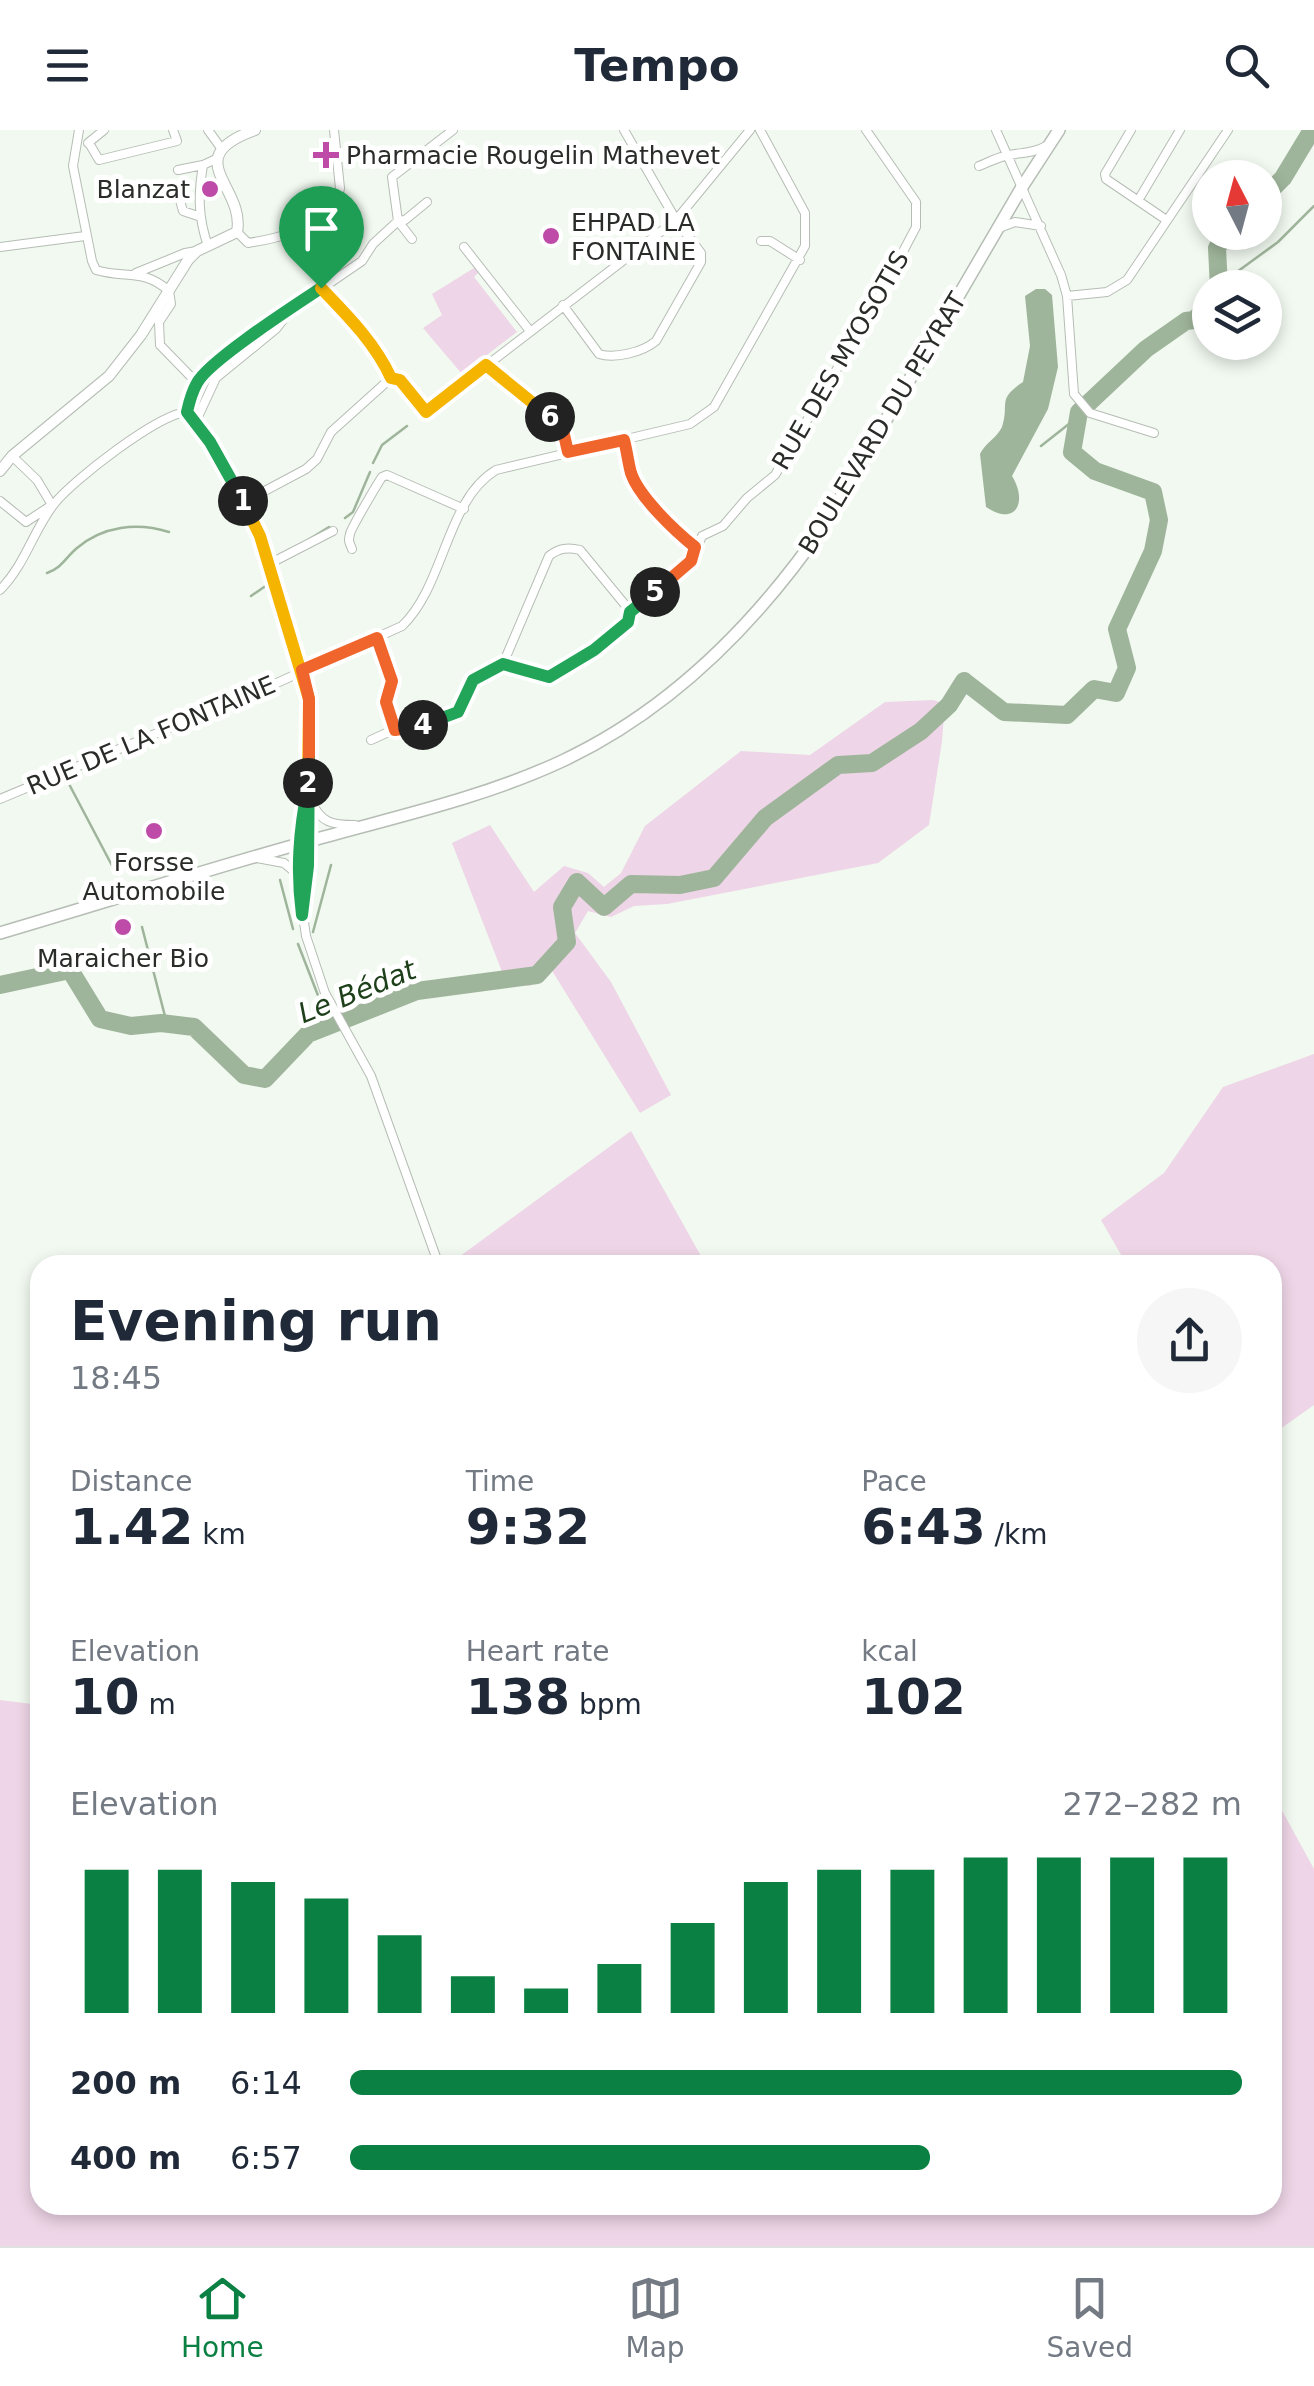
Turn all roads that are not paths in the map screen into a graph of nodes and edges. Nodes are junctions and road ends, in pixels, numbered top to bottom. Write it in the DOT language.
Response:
graph roads {
  1 [pos="79,130"];
  2 [pos="104,130"];
  3 [pos="173,130"];
  4 [pos="208,130"];
  5 [pos="255,130"];
  6 [pos="334,130"];
  7 [pos="453,130"];
  8 [pos="624,130"];
  9 [pos="750,130"];
  10 [pos="760,130"];
  11 [pos="866,130"];
  12 [pos="996,130"];
  13 [pos="1060,130"];
  14 [pos="1131,130"];
  15 [pos="1180,130"];
  16 [pos="1228,130"];
  17 [pos="1052,142"];
  18 [pos="84,143"];
  19 [pos="219,153"];
  20 [pos="1008,155"];
  21 [pos="203,165"];
  22 [pos="979,166"];
  23 [pos="178,170"];
  24 [pos="1022,187"];
  25 [pos="179,197"];
  26 [pos="1139,199"];
  27 [pos="427,202"];
  28 [pos="199,216"];
  29 [pos="1166,219"];
  30 [pos="676,220"];
  31 [pos="398,221"];
  32 [pos="1041,226"];
  33 [pos="998,228"];
  34 [pos="237,232"];
  35 [pos="85,236"];
  36 [pos="412,239"];
  37 [pos="761,240"];
  38 [pos="0,247"];
  39 [pos="464,247"];
  40 [pos="203,248"];
  41 [pos="800,260"];
  42 [pos="136,273"];
  43 [pos="321,288"];
  44 [pos="169,291"];
  45 [pos="1066,296"];
  46 [pos="564,305"];
  47 [pos="284,314"];
  48 [pos="530,331"];
  49 [pos="486,365"];
  50 [pos="391,378"];
  51 [pos="197,382"];
  52 [pos="187,412"];
  53 [pos="196,421"];
  54 [pos="1154,433"];
  55 [pos="624,440"];
  56 [pos="568,452"];
  57 [pos="4,463"];
  58 [pos="0,501"];
  59 [pos="244,502"];
  60 [pos="52,505"];
  61 [pos="464,509"];
  62 [pos="333,531"];
  63 [pos="695,547"];
  64 [pos="352,549"];
  65 [pos="269,564"];
  66 [pos="0,590"];
  67 [pos="630,612"];
  68 [pos="377,638"];
  69 [pos="503,664"];
  70 [pos="302,670"];
  71 [pos="395,730"];
  72 [pos="371,740"];
  73 [pos="308,786"];
  74 [pos="0,798"];
  75 [pos="310,798"];
  76 [pos="370,824"];
  77 [pos="303,843"];
  78 [pos="257,858"];
  79 [pos="297,874"];
  80 [pos="302,915"];
  81 [pos="0,932"];
  82 [pos="435,1255"];
  1 -- 18 [label="street"];
  2 -- 18 [label="street"];
  3 -- 18 [label="street"];
  4 -- 19 [label="street"];
  5 -- 19 [label="street"];
  6 -- 34 [label="street"];
  7 -- 31 [label="street"];
  8 -- 30 [label="street"];
  9 -- 30 [label="street"];
  10 -- 41 [label="street"];
  11 -- 63 [label="street, RUE DES MYOSOTIS"];
  12 -- 20 [label="street"];
  13 -- 17 [label="main road, BOULEVARD DU PEYRAT"];
  14 -- 26 [label="street"];
  15 -- 26 [label="street"];
  16 -- 29 [label="street"];
  17 -- 20 [label="street"];
  17 -- 24 [label="main road, BOULEVARD DU PEYRAT"];
  18 -- 35 [label="street"];
  19 -- 21 [label="street"];
  19 -- 34 [label="street"];
  20 -- 22 [label="street"];
  20 -- 24 [label="street"];
  21 -- 23 [label="street"];
  21 -- 28 [label="street"];
  24 -- 32 [label="street"];
  24 -- 33 [label="main road, BOULEVARD DU PEYRAT"];
  25 -- 28 [label="street"];
  26 -- 29 [label="street"];
  27 -- 31 [label="street"];
  28 -- 40 [label="street"];
  29 -- 45 [label="street"];
  30 -- 46 [label="street"];
  30 -- 46 [label="street"];
  31 -- 36 [label="street"];
  31 -- 43 [label="street"];
  32 -- 33 [label="street"];
  32 -- 45 [label="street"];
  33 -- 76 [label="main road, BOULEVARD DU PEYRAT"];
  34 -- 40 [label="street"];
  35 -- 38 [label="street"];
  35 -- 42 [label="street"];
  37 -- 41 [label="street"];
  39 -- 48 [label="street"];
  40 -- 42 [label="street"];
  40 -- 44 [label="street"];
  41 -- 55 [label="street, RUE DE LA FONTAINE"];
  42 -- 44 [label="street"];
  43 -- 47 [label="street"];
  43 -- 50 [label="street"];
  44 -- 51 [label="street"];
  44 -- 57 [label="street"];
  45 -- 54 [label="street"];
  46 -- 48 [label="street"];
  47 -- 51 [label="street"];
  47 -- 53 [label="street"];
  48 -- 49 [label="street"];
  49 -- 50 [label="street"];
  49 -- 56 [label="street"];
  50 -- 59 [label="street"];
  51 -- 52 [label="street"];
  52 -- 53 [label="street"];
  52 -- 60 [label="street"];
  53 -- 59 [label="street"];
  55 -- 56 [label="street, RUE DE LA FONTAINE"];
  55 -- 63 [label="street"];
  56 -- 61 [label="street, RUE DE LA FONTAINE"];
  57 -- 60 [label="street"];
  58 -- 60 [label="street"];
  59 -- 65 [label="street"];
  60 -- 66 [label="street"];
  61 -- 64 [label="street"];
  61 -- 68 [label="street, RUE DE LA FONTAINE"];
  62 -- 65 [label="street"];
  63 -- 67 [label="street, RUE DES MYOSOTIS"];
  65 -- 70 [label="street"];
  67 -- 69 [label="street, RUE DES MYOSOTIS"];
  67 -- 69 [label="street"];
  68 -- 70 [label="street, RUE DE LA FONTAINE"];
  68 -- 71 [label="street"];
  69 -- 71 [label="street"];
  70 -- 73 [label="street"];
  70 -- 74 [label="street, RUE DE LA FONTAINE"];
  71 -- 72 [label="street"];
  73 -- 75 [label="street"];
  73 -- 77 [label="street"];
  75 -- 76 [label="street"];
  75 -- 77 [label="street"];
  76 -- 77 [label="main road, BOULEVARD DU PEYRAT"];
  77 -- 78 [label="main road, BOULEVARD DU PEYRAT"];
  77 -- 79 [label="street"];
  77 -- 80 [label="street"];
  78 -- 79 [label="street"];
  78 -- 81 [label="main road, BOULEVARD DU PEYRAT"];
  79 -- 80 [label="street"];
  80 -- 82 [label="street"];
}
